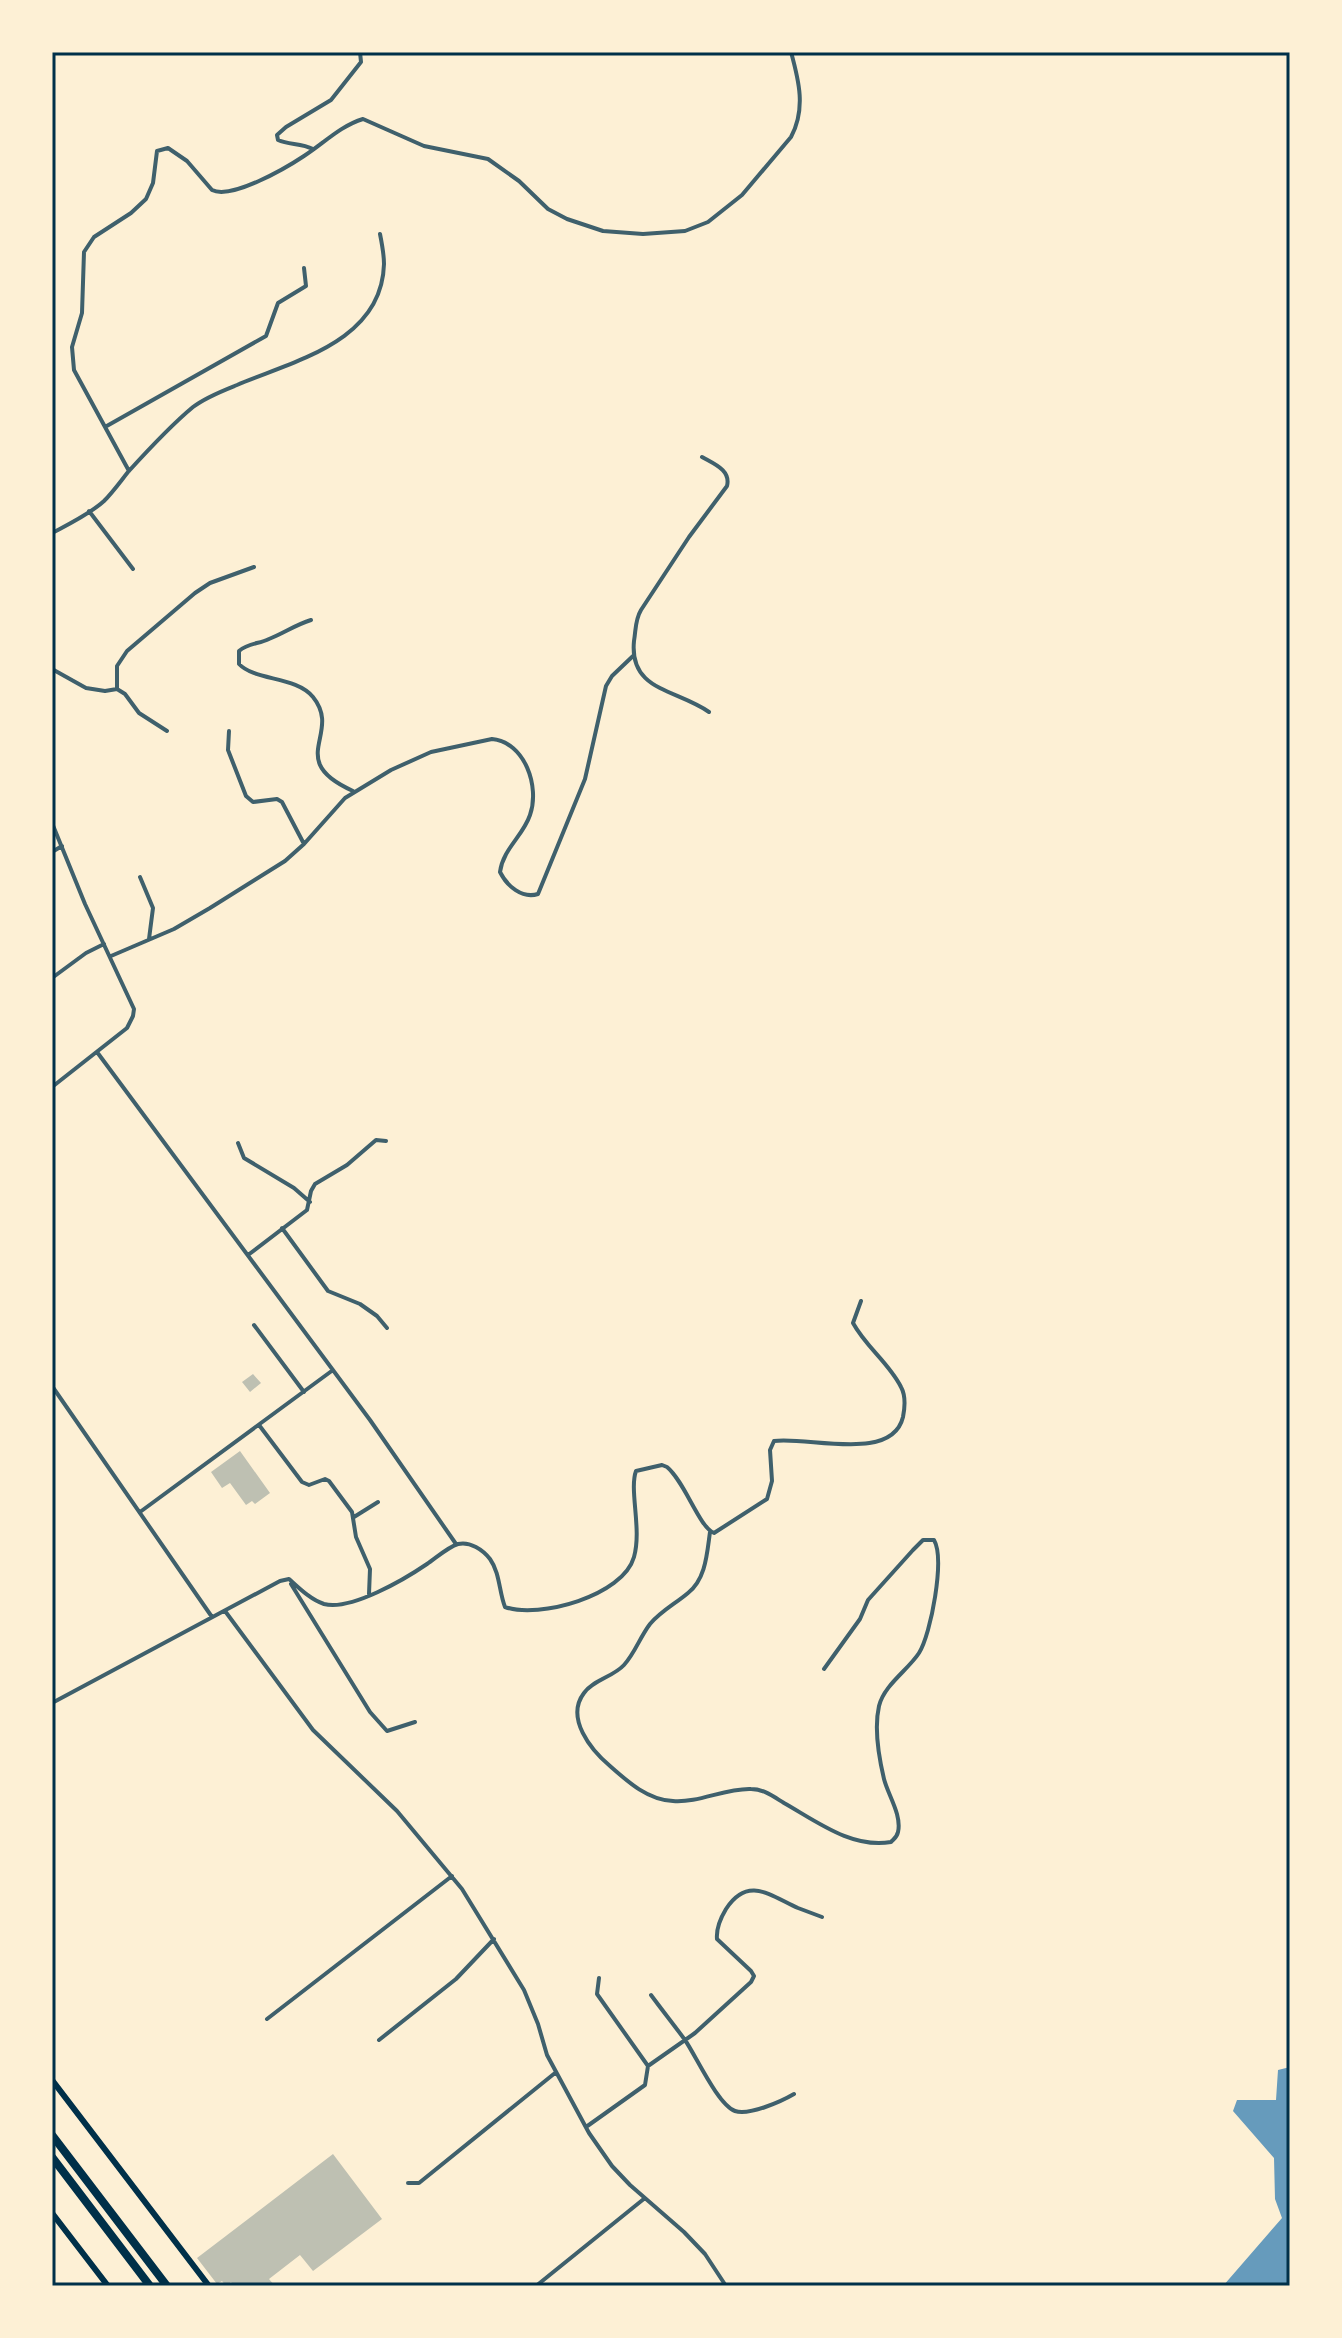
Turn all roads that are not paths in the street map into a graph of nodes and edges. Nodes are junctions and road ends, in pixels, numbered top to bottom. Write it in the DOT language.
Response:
graph roads {
  1 [pos="360,52"];
  2 [pos="791,52"];
  3 [pos="313,149"];
  4 [pos="380,234"];
  5 [pos="304,268"];
  6 [pos="105,427"];
  7 [pos="702,457"];
  8 [pos="129,471"];
  9 [pos="89,511"];
  10 [pos="52,533"];
  11 [pos="254,567"];
  12 [pos="133,569"];
  13 [pos="311,620"];
  14 [pos="633,656"];
  15 [pos="52,669"];
  16 [pos="117,689"];
  17 [pos="709,712"];
  18 [pos="167,731"];
  19 [pos="229,731"];
  20 [pos="353,791"];
  21 [pos="52,823"];
  22 [pos="304,844"];
  23 [pos="62,846"];
  24 [pos="52,852"];
  25 [pos="140,877"];
  26 [pos="149,939"];
  27 [pos="104,944"];
  28 [pos="111,956"];
  29 [pos="52,978"];
  30 [pos="97,1052"];
  31 [pos="52,1087"];
  32 [pos="386,1141"];
  33 [pos="238,1143"];
  34 [pos="310,1202"];
  35 [pos="282,1228"];
  36 [pos="248,1255"];
  37 [pos="861,1301"];
  38 [pos="254,1325"];
  39 [pos="387,1328"];
  40 [pos="333,1370"];
  41 [pos="52,1386"];
  42 [pos="304,1392"];
  43 [pos="259,1425"];
  44 [pos="378,1502"];
  45 [pos="140,1512"];
  46 [pos="354,1517"];
  47 [pos="710,1532"];
  48 [pos="456,1544"];
  49 [pos="289,1579"];
  50 [pos="369,1594"];
  51 [pos="225,1611"];
  52 [pos="212,1617"];
  53 [pos="824,1669"];
  54 [pos="52,1703"];
  55 [pos="415,1722"];
  56 [pos="452,1876"];
  57 [pos="822,1917"];
  58 [pos="494,1939"];
  59 [pos="599,1978"];
  60 [pos="651,1995"];
  61 [pos="267,2019"];
  62 [pos="379,2040"];
  63 [pos="685,2040"];
  64 [pos="648,2066"];
  65 [pos="555,2073"];
  66 [pos="52,2080"];
  67 [pos="794,2094"];
  68 [pos="586,2127"];
  69 [pos="52,2135"];
  70 [pos="52,2157"];
  71 [pos="408,2183"];
  72 [pos="645,2198"];
  73 [pos="52,2213"];
  74 [pos="108,2286"];
  75 [pos="150,2286"];
  76 [pos="167,2286"];
  77 [pos="209,2286"];
  78 [pos="536,2286"];
  79 [pos="726,2286"];
  1 -- 3 [label="street"];
  2 -- 3 [label="street"];
  3 -- 6 [label="street"];
  4 -- 8 [label="street"];
  5 -- 6 [label="street"];
  6 -- 8 [label="street"];
  7 -- 14 [label="street"];
  8 -- 9 [label="street"];
  9 -- 10 [label="street"];
  9 -- 12 [label="street"];
  11 -- 16 [label="street"];
  13 -- 20 [label="street"];
  14 -- 17 [label="street"];
  14 -- 20 [label="street"];
  15 -- 16 [label="street"];
  16 -- 18 [label="street"];
  19 -- 22 [label="street"];
  20 -- 22 [label="street"];
  21 -- 23 [label="street"];
  22 -- 26 [label="street"];
  23 -- 24 [label="street"];
  23 -- 27 [label="street"];
  25 -- 26 [label="street"];
  26 -- 28 [label="street"];
  27 -- 28 [label="street"];
  27 -- 29 [label="street"];
  28 -- 30 [label="street"];
  30 -- 31 [label="street"];
  30 -- 36 [label="street"];
  32 -- 34 [label="street"];
  33 -- 34 [label="street"];
  34 -- 35 [label="street"];
  35 -- 36 [label="street"];
  35 -- 39 [label="street"];
  36 -- 40 [label="street"];
  37 -- 47 [label="street"];
  38 -- 42 [label="street"];
  40 -- 42 [label="street"];
  40 -- 48 [label="street"];
  41 -- 45 [label="street"];
  42 -- 43 [label="street"];
  43 -- 45 [label="street"];
  43 -- 46 [label="street"];
  44 -- 46 [label="street"];
  45 -- 52 [label="street"];
  46 -- 50 [label="street"];
  47 -- 48 [label="street"];
  47 -- 53 [label="street"];
  48 -- 50 [label="street"];
  49 -- 50 [label="street"];
  49 -- 51 [label="street"];
  49 -- 55 [label="street"];
  51 -- 52 [label="street"];
  51 -- 56 [label="street"];
  52 -- 54 [label="street"];
  56 -- 58 [label="street"];
  56 -- 61 [label="street"];
  57 -- 63 [label="street"];
  58 -- 62 [label="street"];
  58 -- 65 [label="street"];
  59 -- 64 [label="street"];
  60 -- 63 [label="street"];
  63 -- 64 [label="street"];
  63 -- 67 [label="street"];
  64 -- 68 [label="street"];
  65 -- 68 [label="street"];
  65 -- 71 [label="street"];
  66 -- 77 [label="main road"];
  68 -- 72 [label="street"];
  69 -- 76 [label="highway"];
  70 -- 75 [label="highway"];
  72 -- 78 [label="street"];
  72 -- 79 [label="street"];
  73 -- 74 [label="main road"];
}
